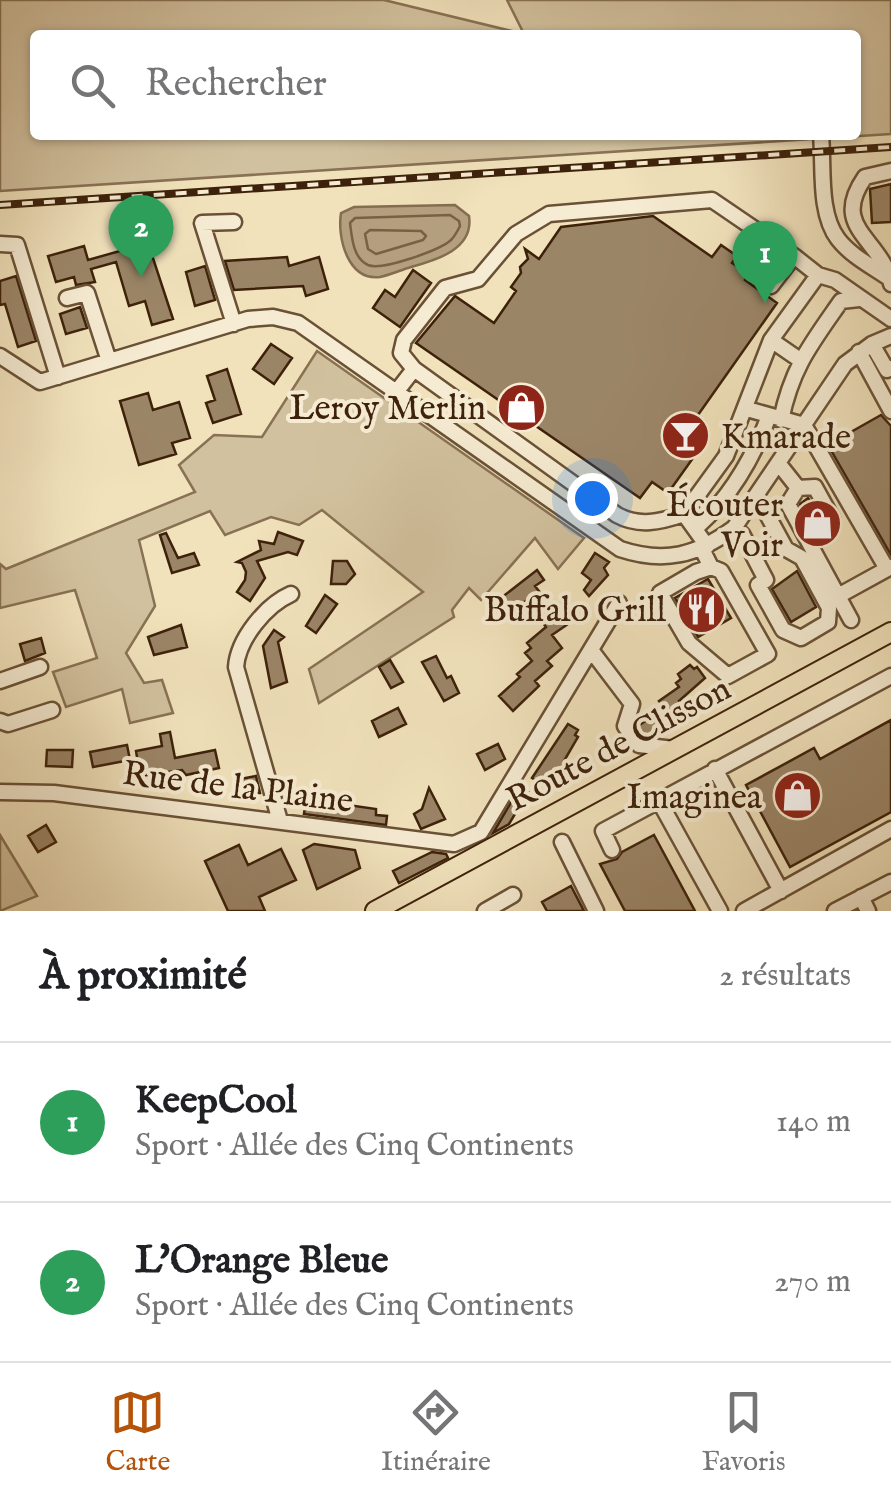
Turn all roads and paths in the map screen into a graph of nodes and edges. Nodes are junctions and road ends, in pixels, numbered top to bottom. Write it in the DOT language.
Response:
graph roads {
  1 [pos="821,140"];
  2 [pos="891,170"];
  3 [pos="234,222"];
  4 [pos="0,244"];
  5 [pos="794,256"];
  6 [pos="818,274"];
  7 [pos="890,281"];
  8 [pos="771,286"];
  9 [pos="67,298"];
  10 [pos="860,299"];
  11 [pos="891,319"];
  12 [pos="234,324"];
  13 [pos="891,336"];
  14 [pos="771,340"];
  15 [pos="866,348"];
  16 [pos="0,356"];
  17 [pos="800,360"];
  18 [pos="109,361"];
  19 [pos="891,368"];
  20 [pos="414,369"];
  21 [pos="58,377"];
  22 [pos="398,391"];
  23 [pos="746,409"];
  24 [pos="891,410"];
  25 [pos="775,418"];
  26 [pos="804,425"];
  27 [pos="778,464"];
  28 [pos="798,488"];
  29 [pos="754,501"];
  30 [pos="684,514"];
  31 [pos="832,518"];
  32 [pos="696,528"];
  33 [pos="734,528"];
  34 [pos="704,548"];
  35 [pos="711,567"];
  36 [pos="889,568"];
  37 [pos="292,594"];
  38 [pos="838,596"];
  39 [pos="620,603"];
  40 [pos="850,620"];
  41 [pos="891,632"];
  42 [pos="590,650"];
  43 [pos="40,667"];
  44 [pos="891,676"];
  45 [pos="0,681"];
  46 [pos="52,710"];
  47 [pos="0,720"];
  48 [pos="675,749"];
  49 [pos="715,769"];
  50 [pos="0,792"];
  51 [pos="658,800"];
  52 [pos="280,820"];
  53 [pos="891,830"];
  54 [pos="562,842"];
  55 [pos="612,850"];
  56 [pos="891,882"];
  57 [pos="781,891"];
  58 [pos="513,895"];
  59 [pos="865,904"];
  60 [pos="376,911"];
  61 [pos="485,911"];
  62 [pos="596,911"];
  63 [pos="720,911"];
  64 [pos="744,911"];
  65 [pos="835,911"];
  1 -- 7 [label="street"];
  2 -- 7 [label="street"];
  3 -- 12 [label="street"];
  4 -- 21 [label="street"];
  5 -- 6 [label="street"];
  5 -- 8 [label="street"];
  5 -- 20 [label="street"];
  6 -- 10 [label="street"];
  6 -- 14 [label="street"];
  9 -- 18 [label="street"];
  10 -- 11 [label="street"];
  10 -- 17 [label="street"];
  12 -- 18 [label="street"];
  12 -- 22 [label="street"];
  13 -- 15 [label="street"];
  14 -- 17 [label="street"];
  14 -- 23 [label="street"];
  15 -- 19 [label="street"];
  15 -- 24 [label="street"];
  15 -- 26 [label="street"];
  16 -- 21 [label="street"];
  17 -- 25 [label="street"];
  18 -- 21 [label="street"];
  20 -- 22 [label="street"];
  20 -- 30 [label="street"];
  22 -- 34 [label="street"];
  23 -- 25 [label="street"];
  23 -- 30 [label="street"];
  25 -- 26 [label="street"];
  25 -- 32 [label="street"];
  26 -- 27 [label="street"];
  26 -- 36 [label="street"];
  27 -- 28 [label="street"];
  27 -- 29 [label="street"];
  28 -- 31 [label="street"];
  28 -- 38 [label="street"];
  29 -- 33 [label="street"];
  29 -- 33 [label="street"];
  30 -- 32 [label="street"];
  32 -- 34 [label="street"];
  33 -- 34 [label="street"];
  34 -- 35 [label="street"];
  35 -- 35 [label="street"];
  36 -- 38 [label="street"];
  37 -- 52 [label="street"];
  38 -- 40 [label="street"];
  39 -- 42 [label="street"];
  41 -- 48 [label="main road, Route de Clisson"];
  42 -- 48 [label="street"];
  42 -- 52 [label="street, Rue de la Plaine"];
  43 -- 45 [label="street"];
  44 -- 49 [label="street"];
  46 -- 47 [label="street"];
  48 -- 60 [label="main road, Route de Clisson"];
  49 -- 51 [label="street"];
  49 -- 57 [label="street"];
  50 -- 52 [label="street, Rue de la Plaine"];
  51 -- 55 [label="street"];
  51 -- 63 [label="street"];
  53 -- 57 [label="street"];
  54 -- 62 [label="street"];
  56 -- 59 [label="street"];
  57 -- 64 [label="street"];
  58 -- 61 [label="street"];
  59 -- 65 [label="street"];
}
